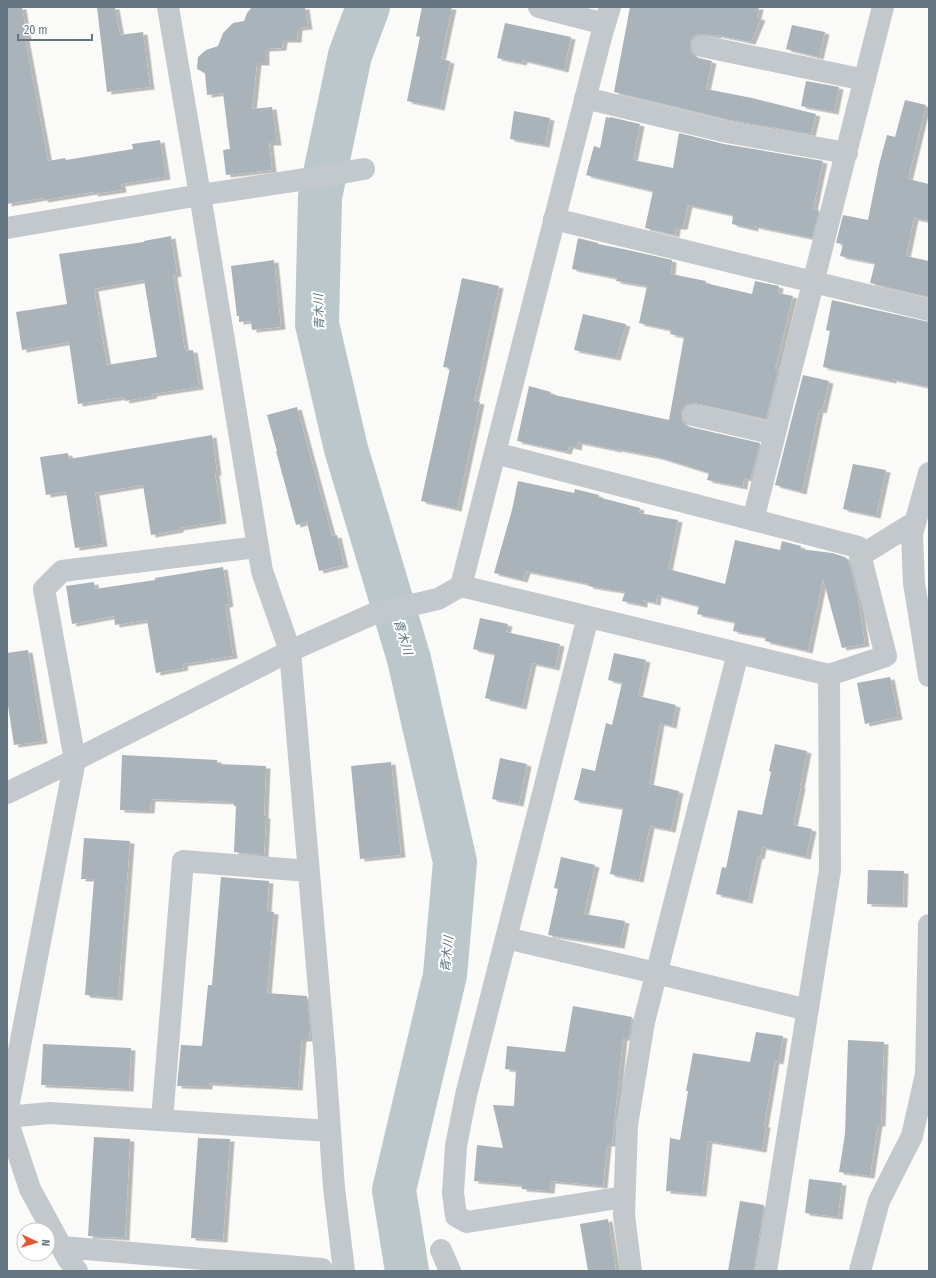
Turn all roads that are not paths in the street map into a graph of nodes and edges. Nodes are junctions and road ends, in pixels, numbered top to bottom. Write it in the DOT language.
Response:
graph roads {
  1 [pos="168,7"];
  2 [pos="539,7"];
  3 [pos="883,7"];
  4 [pos="607,15"];
  5 [pos="702,46"];
  6 [pos="865,80"];
  7 [pos="585,98"];
  8 [pos="847,153"];
  9 [pos="364,169"];
  10 [pos="200,195"];
  11 [pos="554,219"];
  12 [pos="7,228"];
  13 [pos="814,281"];
  14 [pos="929,310"];
  15 [pos="693,415"];
  16 [pos="775,434"];
  17 [pos="495,453"];
  18 [pos="929,473"];
  19 [pos="754,520"];
  20 [pos="915,522"];
  21 [pos="258,547"];
  22 [pos="860,556"];
  23 [pos="461,586"];
  24 [pos="588,617"];
  25 [pos="290,651"];
  26 [pos="738,653"];
  27 [pos="829,675"];
  28 [pos="929,676"];
  29 [pos="75,760"];
  30 [pos="7,792"];
  31 [pos="309,871"];
  32 [pos="929,925"];
  33 [pos="506,938"];
  34 [pos="656,973"];
  35 [pos="808,1010"];
  36 [pos="7,1113"];
  37 [pos="7,1119"];
  38 [pos="162,1120"];
  39 [pos="330,1131"];
  40 [pos="624,1197"];
  41 [pos="62,1247"];
  42 [pos="440,1250"];
  43 [pos="77,1271"];
  44 [pos="322,1271"];
  45 [pos="344,1271"];
  46 [pos="450,1271"];
  47 [pos="630,1271"];
  48 [pos="766,1271"];
  49 [pos="860,1271"];
  1 -- 10 [label="street"];
  2 -- 4 [label="street"];
  3 -- 6 [label="street"];
  4 -- 7 [label="street"];
  5 -- 6 [label="street"];
  6 -- 8 [label="street"];
  7 -- 8 [label="street"];
  7 -- 11 [label="street"];
  8 -- 13 [label="street"];
  9 -- 10 [label="street"];
  10 -- 12 [label="street"];
  10 -- 21 [label="street"];
  11 -- 13 [label="street"];
  11 -- 17 [label="street"];
  13 -- 14 [label="street"];
  13 -- 16 [label="street"];
  15 -- 16 [label="street"];
  16 -- 19 [label="street"];
  17 -- 19 [label="street"];
  17 -- 23 [label="street"];
  18 -- 20 [label="street"];
  19 -- 22 [label="street"];
  20 -- 22 [label="street"];
  20 -- 28 [label="street"];
  21 -- 25 [label="street"];
  21 -- 29 [label="street"];
  22 -- 27 [label="street"];
  23 -- 24 [label="street"];
  23 -- 25 [label="street"];
  24 -- 26 [label="street"];
  24 -- 33 [label="street"];
  25 -- 29 [label="street"];
  25 -- 31 [label="street"];
  26 -- 27 [label="street"];
  26 -- 34 [label="street"];
  27 -- 35 [label="street"];
  29 -- 30 [label="street"];
  29 -- 36 [label="street"];
  31 -- 38 [label="street"];
  31 -- 39 [label="street"];
  32 -- 49 [label="street"];
  33 -- 34 [label="street"];
  33 -- 40 [label="street"];
  34 -- 35 [label="street"];
  34 -- 40 [label="street"];
  35 -- 48 [label="street"];
  37 -- 38 [label="street"];
  37 -- 41 [label="street"];
  38 -- 39 [label="street"];
  39 -- 45 [label="street"];
  40 -- 47 [label="street"];
  41 -- 43 [label="street"];
  41 -- 44 [label="street"];
  42 -- 46 [label="street"];
}
